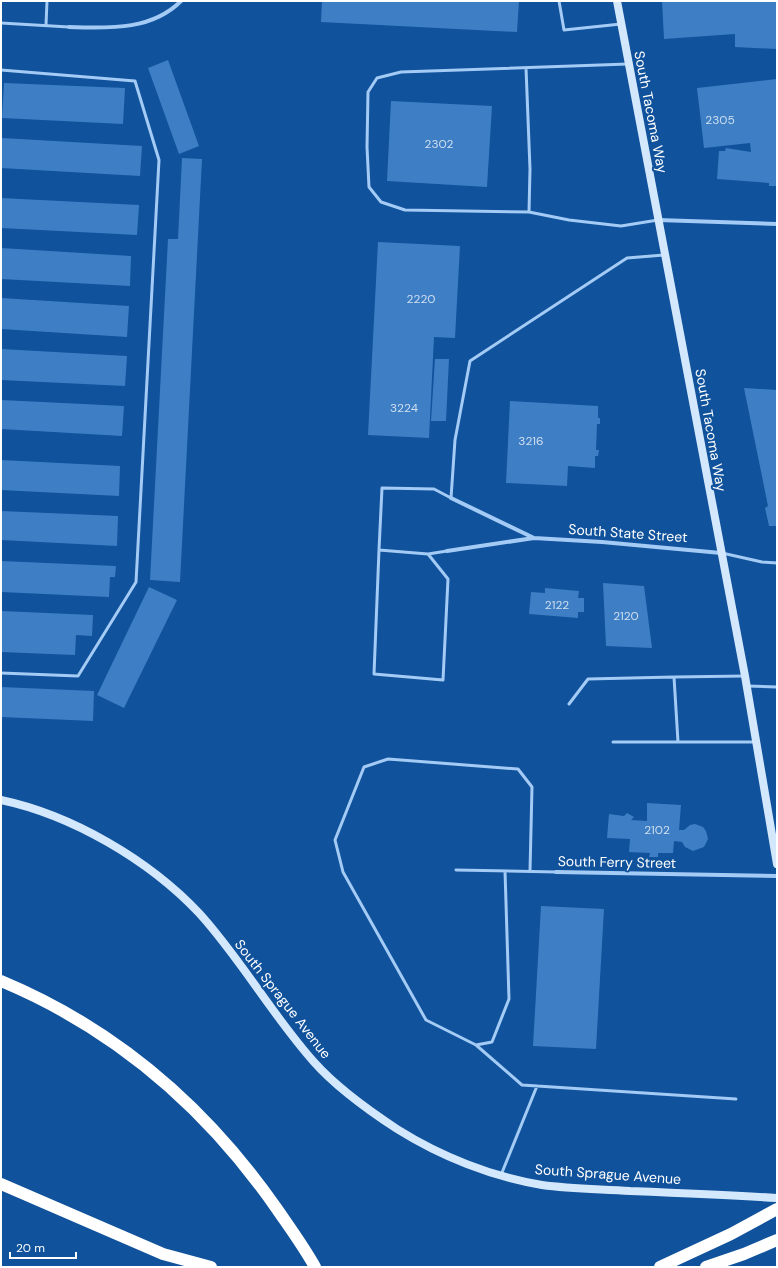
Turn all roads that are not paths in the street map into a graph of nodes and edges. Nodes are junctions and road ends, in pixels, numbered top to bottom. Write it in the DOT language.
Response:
graph roads {
  1 [pos="47,1"];
  2 [pos="181,1"];
  3 [pos="559,1"];
  4 [pos="617,1"];
  5 [pos="1,23"];
  6 [pos="621,24"];
  7 [pos="46,25"];
  8 [pos="69,27"];
  9 [pos="630,64"];
  10 [pos="526,68"];
  11 [pos="1,70"];
  12 [pos="529,212"];
  13 [pos="658,220"];
  14 [pos="777,224"];
  15 [pos="666,255"];
  16 [pos="451,498"];
  17 [pos="534,538"];
  18 [pos="379,550"];
  19 [pos="447,551"];
  20 [pos="721,552"];
  21 [pos="428,554"];
  22 [pos="777,562"];
  23 [pos="1,673"];
  24 [pos="745,676"];
  25 [pos="674,677"];
  26 [pos="747,686"];
  27 [pos="777,687"];
  28 [pos="569,704"];
  29 [pos="613,742"];
  30 [pos="678,742"];
  31 [pos="756,742"];
  32 [pos="1,800"];
  33 [pos="777,864"];
  34 [pos="456,870"];
  35 [pos="505,871"];
  36 [pos="530,871"];
  37 [pos="556,872"];
  38 [pos="777,876"];
  39 [pos="1,981"];
  40 [pos="476,1045"];
  41 [pos="537,1086"];
  42 [pos="736,1099"];
  43 [pos="500,1175"];
  44 [pos="1,1184"];
  45 [pos="777,1198"];
  46 [pos="777,1209"];
  47 [pos="777,1240"];
  48 [pos="211,1267"];
  49 [pos="315,1267"];
  50 [pos="660,1267"];
  51 [pos="706,1267"];
  1 -- 7 [label="lane"];
  2 -- 8 [label="street"];
  3 -- 6 [label="lane"];
  4 -- 6 [label="street, South Tacoma Way"];
  5 -- 7 [label="lane"];
  6 -- 9 [label="street, South Tacoma Way"];
  7 -- 8 [label="lane"];
  9 -- 10 [label="lane"];
  9 -- 13 [label="street, South Tacoma Way"];
  10 -- 12 [label="lane"];
  10 -- 12 [label="lane"];
  11 -- 23 [label="lane"];
  12 -- 13 [label="lane"];
  13 -- 14 [label="street"];
  13 -- 15 [label="street, South Tacoma Way"];
  15 -- 16 [label="lane"];
  15 -- 20 [label="street, South Tacoma Way"];
  16 -- 17 [label="street, South State Street"];
  16 -- 18 [label="lane"];
  17 -- 19 [label="street, South State Street"];
  17 -- 20 [label="street, South State Street"];
  18 -- 21 [label="lane"];
  18 -- 21 [label="lane"];
  19 -- 21 [label="lane"];
  20 -- 22 [label="lane"];
  20 -- 24 [label="street, South Tacoma Way"];
  24 -- 25 [label="lane"];
  24 -- 26 [label="street, South Tacoma Way"];
  25 -- 28 [label="lane"];
  25 -- 30 [label="lane"];
  26 -- 27 [label="lane"];
  26 -- 31 [label="street, South Tacoma Way"];
  29 -- 30 [label="lane"];
  30 -- 31 [label="lane"];
  31 -- 33 [label="street, South Tacoma Way"];
  32 -- 43 [label="street, South Sprague Avenue"];
  34 -- 35 [label="lane, South Ferry Street"];
  35 -- 36 [label="lane, South Ferry Street"];
  35 -- 40 [label="lane"];
  36 -- 37 [label="lane, South Ferry Street"];
  36 -- 40 [label="lane"];
  37 -- 38 [label="street, South Ferry Street"];
  39 -- 49 [label="highway"];
  40 -- 41 [label="lane"];
  41 -- 42 [label="lane"];
  41 -- 43 [label="lane"];
  43 -- 45 [label="street, South Sprague Avenue"];
  44 -- 48 [label="highway"];
  46 -- 50 [label="highway"];
  47 -- 51 [label="highway"];
}
